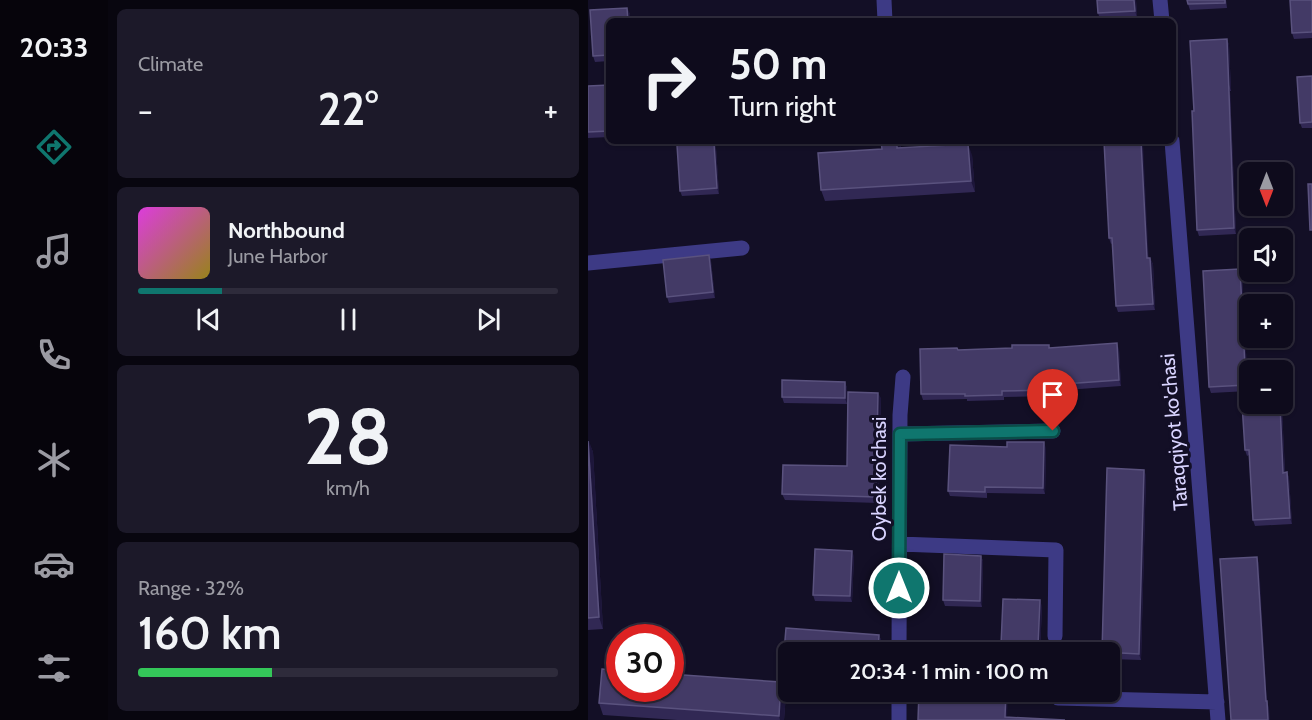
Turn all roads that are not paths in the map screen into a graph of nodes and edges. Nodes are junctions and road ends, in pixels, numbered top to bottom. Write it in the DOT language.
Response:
graph roads {
  1 [pos="884,0"];
  2 [pos="1161,0"];
  3 [pos="885,18"];
  4 [pos="1162,18"];
  5 [pos="1172,144"];
  6 [pos="742,248"];
  7 [pos="588,263"];
  8 [pos="903,377"];
  9 [pos="1053,431"];
  10 [pos="900,434"];
  11 [pos="900,544"];
  12 [pos="1055,636"];
  13 [pos="899,642"];
  14 [pos="1120,700"];
  15 [pos="899,702"];
  16 [pos="1217,702"];
  17 [pos="899,720"];
  18 [pos="1218,720"];
  1 -- 3 [label="street"];
  2 -- 4 [label="street"];
  5 -- 16 [label="street, Taraqqiyot ko'chasi"];
  6 -- 7 [label="street"];
  8 -- 10 [label="street, Oybek ko'chasi"];
  9 -- 10 [label="street"];
  10 -- 11 [label="street, Oybek ko'chasi"];
  11 -- 12 [label="street"];
  11 -- 13 [label="street, Oybek ko'chasi"];
  14 -- 16 [label="street"];
  15 -- 17 [label="street"];
  16 -- 18 [label="street, Taraqqiyot ko'chasi"];
}
